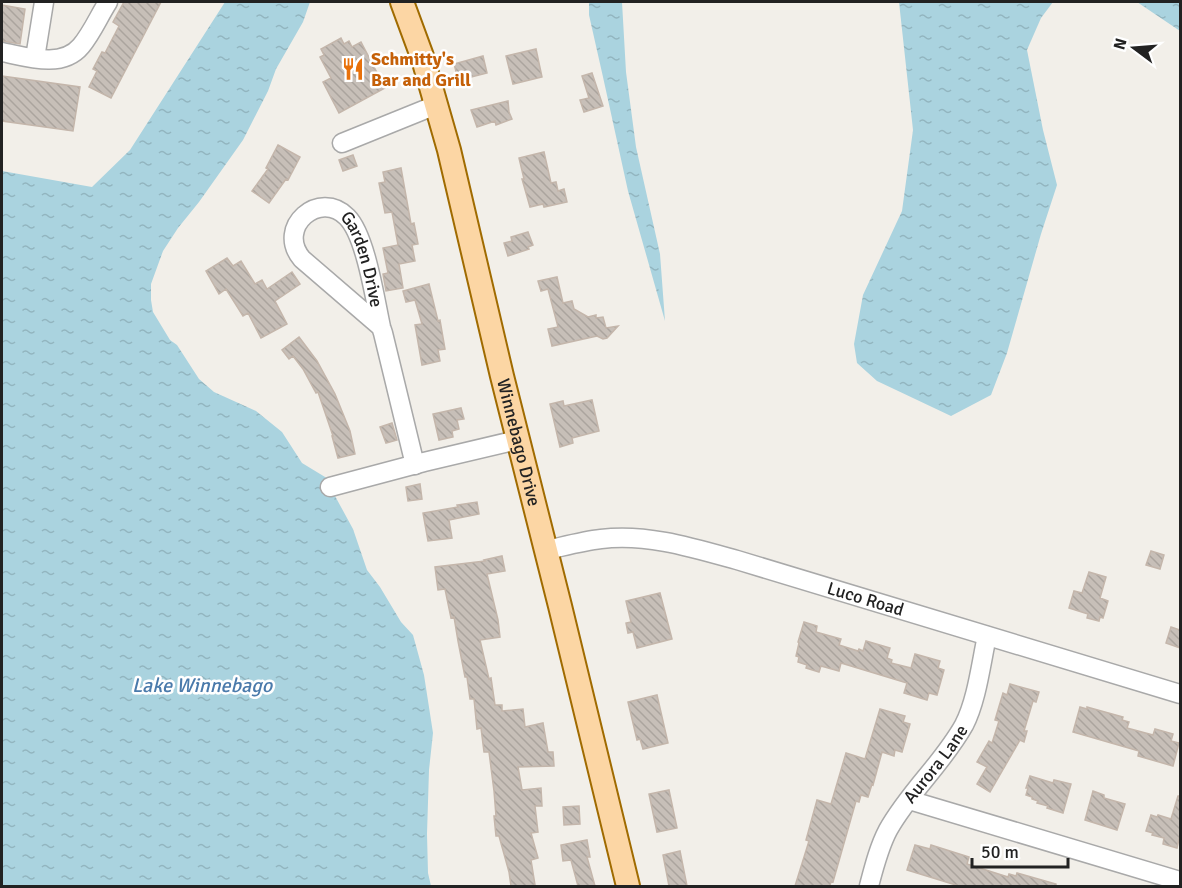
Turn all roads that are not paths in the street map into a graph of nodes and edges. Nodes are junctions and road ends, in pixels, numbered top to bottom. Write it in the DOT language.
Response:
graph roads {
  1 [pos="44,2"];
  2 [pos="108,2"];
  3 [pos="402,2"];
  4 [pos="2,52"];
  5 [pos="35,58"];
  6 [pos="436,105"];
  7 [pos="342,142"];
  8 [pos="381,327"];
  9 [pos="518,440"];
  10 [pos="415,465"];
  11 [pos="330,487"];
  12 [pos="547,550"];
  13 [pos="987,636"];
  14 [pos="1180,694"];
  15 [pos="909,800"];
  16 [pos="1180,881"];
  17 [pos="628,886"];
  18 [pos="869,886"];
  1 -- 5 [label="street"];
  2 -- 5 [label="street"];
  3 -- 6 [label="main road, Winnebago Drive"];
  4 -- 5 [label="street"];
  6 -- 7 [label="street"];
  6 -- 9 [label="main road, Winnebago Drive"];
  8 -- 8 [label="street, Garden Drive"];
  8 -- 10 [label="street, Garden Drive"];
  9 -- 10 [label="street"];
  9 -- 12 [label="main road, Winnebago Drive"];
  10 -- 11 [label="street"];
  12 -- 13 [label="street, Luco Road"];
  12 -- 17 [label="main road, Winnebago Drive"];
  13 -- 14 [label="street, Luco Road"];
  13 -- 15 [label="street, Aurora Lane"];
  15 -- 16 [label="street"];
  15 -- 18 [label="street, Aurora Lane"];
}
